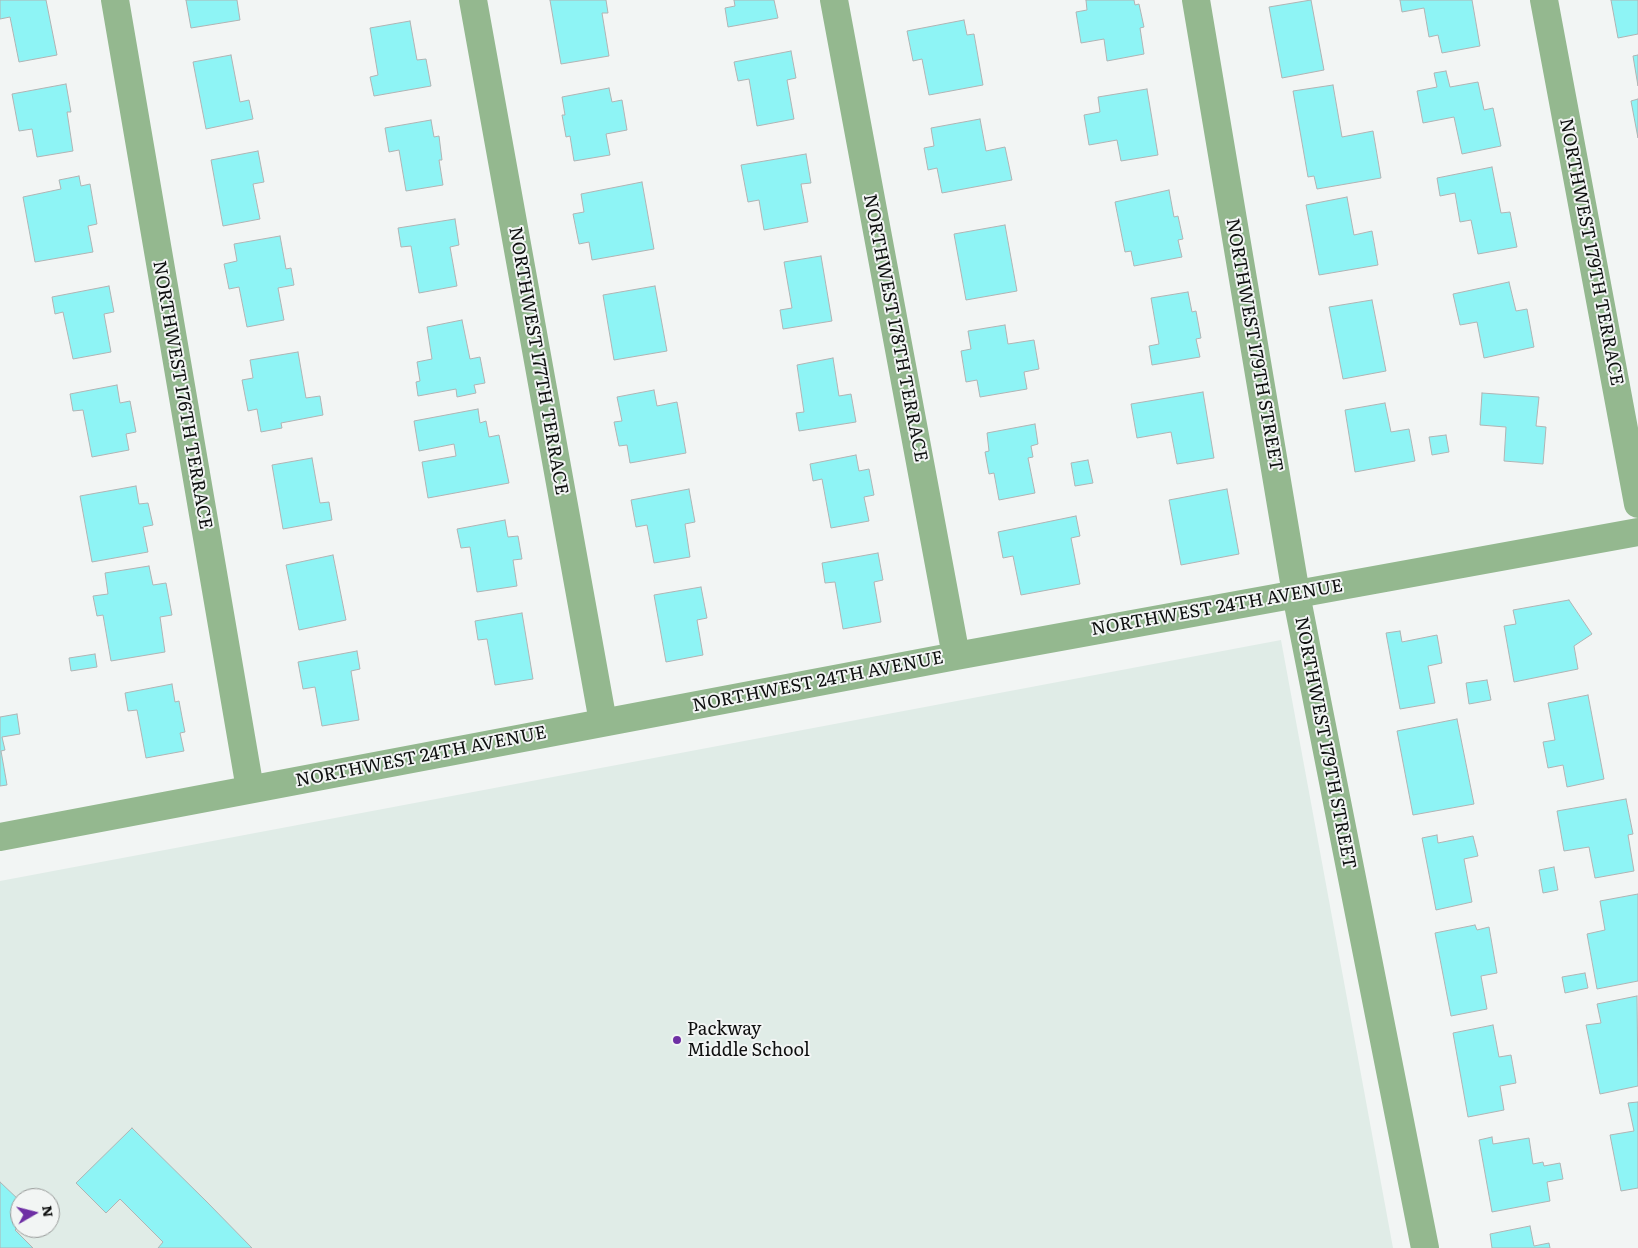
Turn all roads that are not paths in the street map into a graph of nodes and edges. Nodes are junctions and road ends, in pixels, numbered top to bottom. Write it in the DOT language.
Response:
graph roads {
  1 [pos="115,0"];
  2 [pos="473,0"];
  3 [pos="834,0"];
  4 [pos="1196,0"];
  5 [pos="1544,0"];
  6 [pos="1638,504"];
  7 [pos="1638,532"];
  8 [pos="1296,594"];
  9 [pos="956,656"];
  10 [pos="602,722"];
  11 [pos="250,790"];
  12 [pos="0,837"];
  13 [pos="1425,1248"];
  1 -- 11 [label="street, NORTHWEST 176TH TERRACE"];
  2 -- 10 [label="street, NORTHWEST 177TH TERRACE"];
  3 -- 9 [label="street, NORTHWEST 178TH TERRACE"];
  4 -- 8 [label="street, NORTHWEST 179TH STREET"];
  5 -- 6 [label="street, NORTHWEST 179TH TERRACE"];
  7 -- 8 [label="street, NORTHWEST 24TH AVENUE"];
  8 -- 9 [label="street, NORTHWEST 24TH AVENUE"];
  8 -- 13 [label="street, NORTHWEST 179TH STREET"];
  9 -- 10 [label="street, NORTHWEST 24TH AVENUE"];
  10 -- 11 [label="street, NORTHWEST 24TH AVENUE"];
  11 -- 12 [label="street, NORTHWEST 24TH AVENUE"];
}
